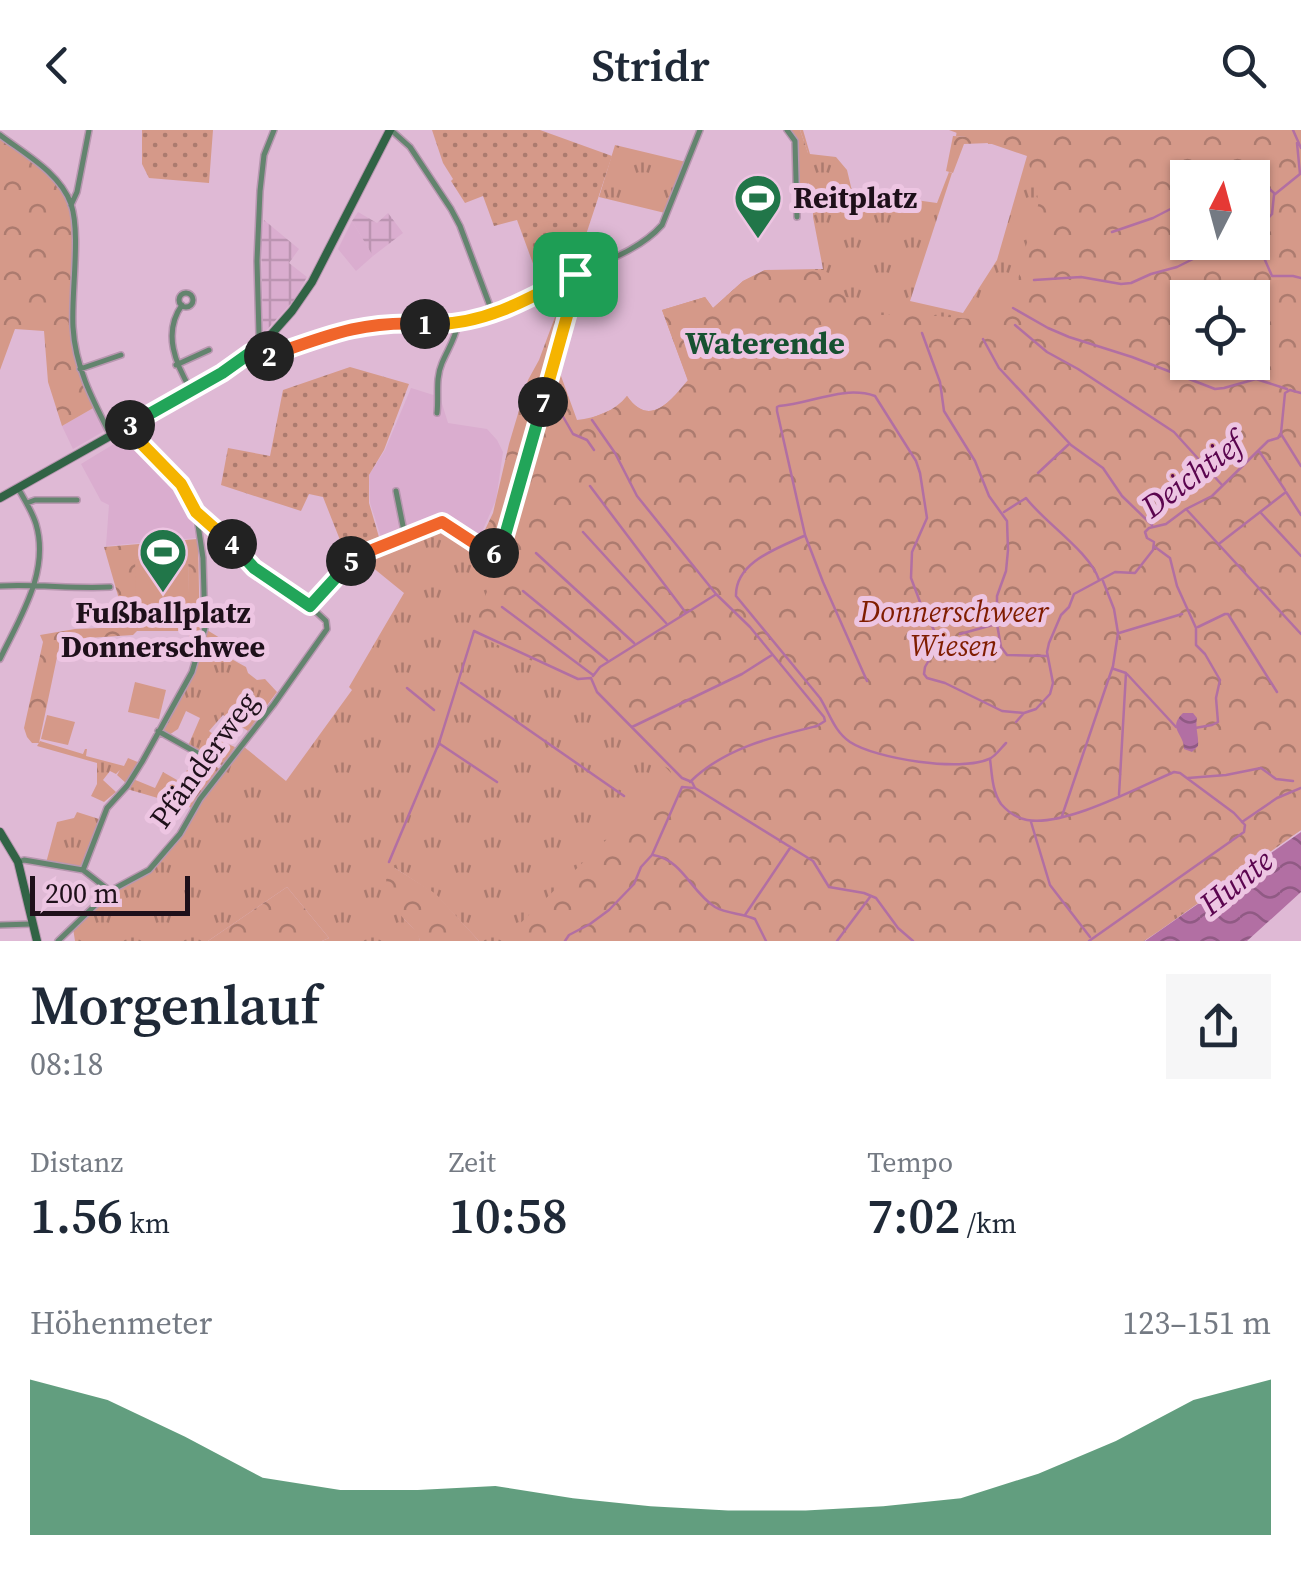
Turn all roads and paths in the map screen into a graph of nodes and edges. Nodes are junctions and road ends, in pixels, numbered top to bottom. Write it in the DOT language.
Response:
graph roads {
  1 [pos="89,130"];
  2 [pos="274,130"];
  3 [pos="391,130"];
  4 [pos="700,130"];
  5 [pos="787,130"];
  6 [pos="0,135"];
  7 [pos="71,205"];
  8 [pos="798,217"];
  9 [pos="575,274"];
  10 [pos="182,306"];
  11 [pos="493,314"];
  12 [pos="458,324"];
  13 [pos="263,341"];
  14 [pos="209,350"];
  15 [pos="250,353"];
  16 [pos="121,354"];
  17 [pos="176,365"];
  18 [pos="80,369"];
  19 [pos="191,390"];
  20 [pos="437,413"];
  21 [pos="129,426"];
  22 [pos="110,436"];
  23 [pos="18,488"];
  24 [pos="396,491"];
  25 [pos="0,498"];
  26 [pos="77,500"];
  27 [pos="27,504"];
  28 [pos="196,512"];
  29 [pos="405,536"];
  30 [pos="35,584"];
  31 [pos="0,586"];
  32 [pos="110,587"];
  33 [pos="310,606"];
  34 [pos="0,659"];
  35 [pos="158,731"];
  36 [pos="215,763"];
  37 [pos="0,832"];
  38 [pos="18,862"];
  39 [pos="83,870"];
  40 [pos="110,890"];
  41 [pos="0,924"];
  42 [pos="34,924"];
  43 [pos="37,941"];
  44 [pos="58,941"];
  1 -- 7 [label="street"];
  2 -- 13 [label="street"];
  3 -- 11 [label="street"];
  3 -- 13 [label="main road"];
  4 -- 9 [label="street"];
  5 -- 8 [label="street"];
  6 -- 7 [label="street"];
  7 -- 18 [label="street"];
  9 -- 11 [label="street"];
  9 -- 29 [label="street"];
  10 -- 17 [label="street"];
  11 -- 12 [label="street"];
  12 -- 15 [label="street"];
  12 -- 20 [label="street"];
  13 -- 15 [label="main road"];
  14 -- 17 [label="street"];
  15 -- 19 [label="main road"];
  16 -- 18 [label="street"];
  17 -- 19 [label="street"];
  18 -- 22 [label="street"];
  19 -- 21 [label="main road"];
  21 -- 22 [label="main road"];
  21 -- 28 [label="street"];
  22 -- 23 [label="main road"];
  23 -- 25 [label="main road"];
  23 -- 27 [label="street"];
  24 -- 29 [label="street"];
  26 -- 27 [label="street"];
  27 -- 30 [label="street"];
  28 -- 33 [label="street"];
  28 -- 35 [label="street"];
  29 -- 33 [label="street"];
  30 -- 31 [label="street"];
  30 -- 32 [label="street"];
  30 -- 34 [label="street"];
  33 -- 40 [label="street, Pfänderweg"];
  35 -- 36 [label="street"];
  35 -- 39 [label="street"];
  37 -- 38 [label="main road"];
  38 -- 39 [label="street"];
  38 -- 42 [label="main road"];
  39 -- 40 [label="street"];
  40 -- 44 [label="street, Pfänderweg"];
  41 -- 42 [label="street"];
  42 -- 43 [label="main road"];
}
